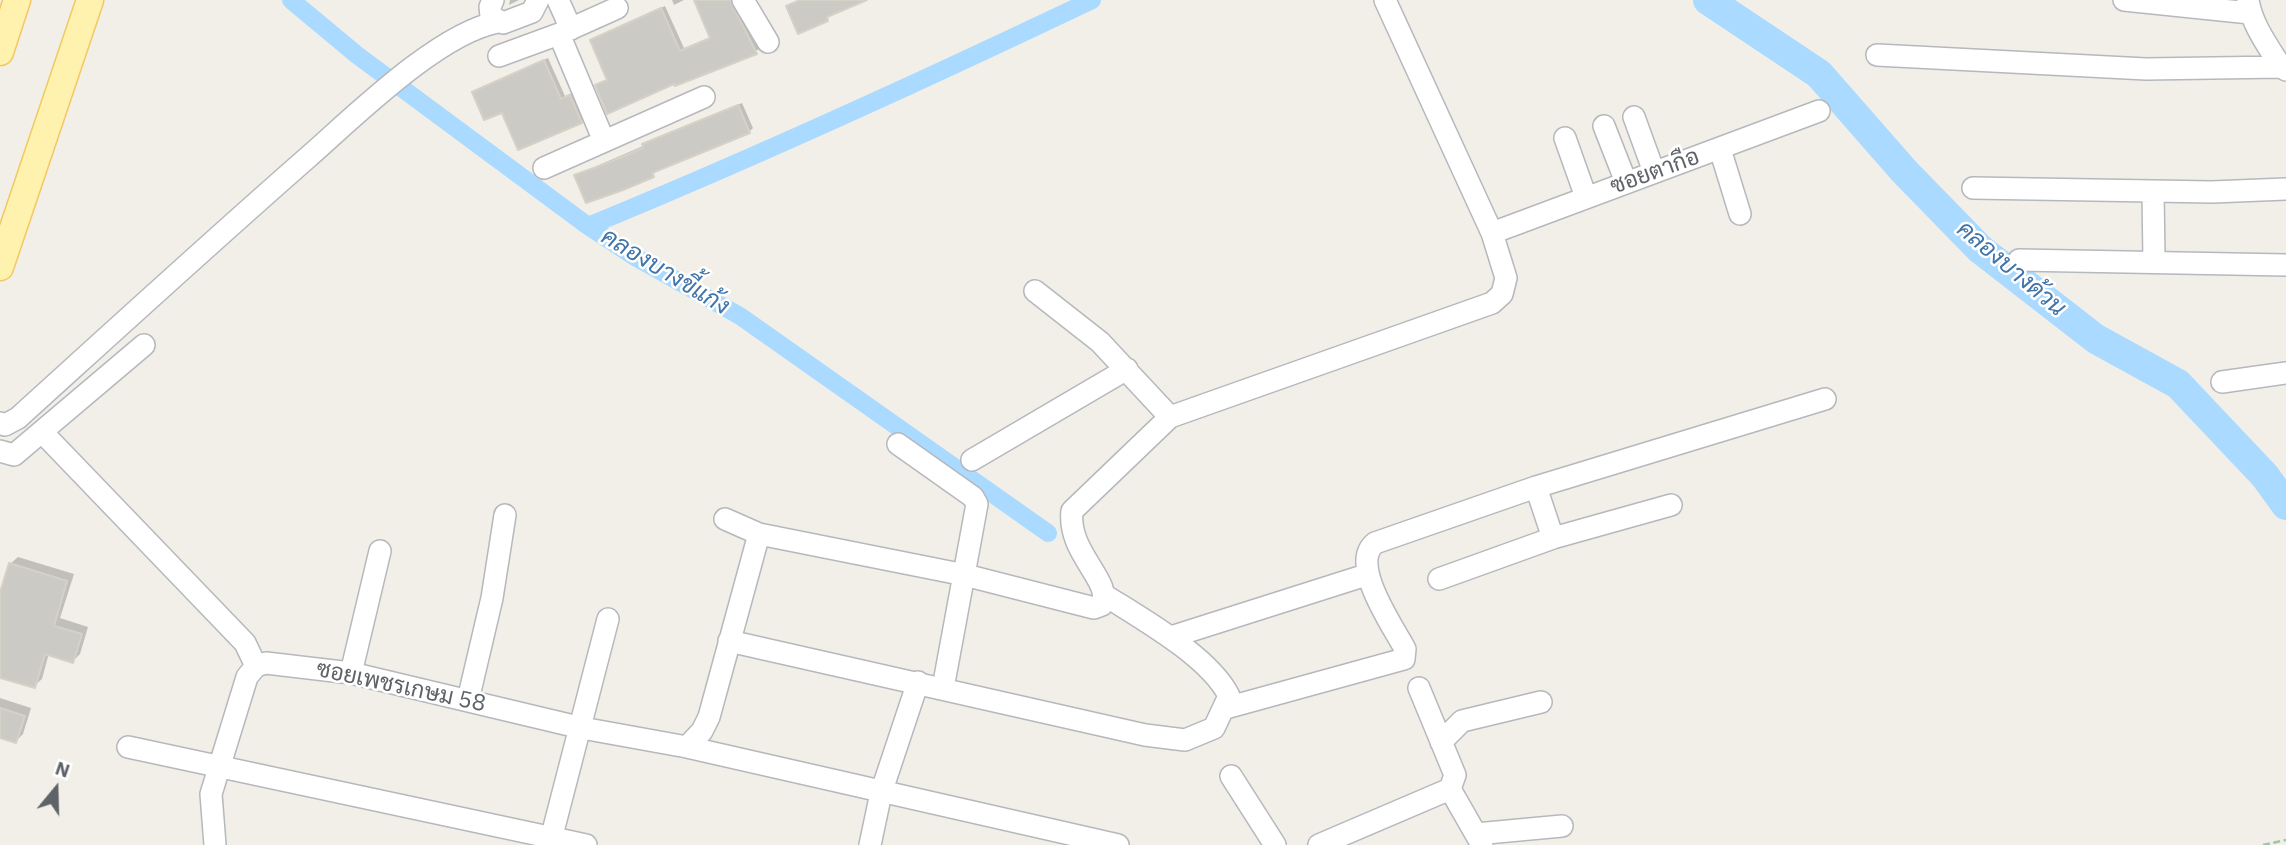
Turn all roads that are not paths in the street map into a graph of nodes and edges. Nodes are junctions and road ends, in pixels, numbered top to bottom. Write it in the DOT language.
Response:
graph roads {
  1 [pos="17,0"];
  2 [pos="90,0"];
  3 [pos="538,0"];
  4 [pos="558,0"];
  5 [pos="1385,0"];
  6 [pos="2124,0"];
  7 [pos="750,2"];
  8 [pos="2249,7"];
  9 [pos="617,8"];
  10 [pos="490,14"];
  11 [pos="565,32"];
  12 [pos="768,42"];
  13 [pos="0,52"];
  14 [pos="1877,55"];
  15 [pos="499,56"];
  16 [pos="2284,69"];
  17 [pos="704,97"];
  18 [pos="1819,111"];
  19 [pos="1634,117"];
  20 [pos="1604,126"];
  21 [pos="1565,138"];
  22 [pos="604,141"];
  23 [pos="1720,149"];
  24 [pos="544,168"];
  25 [pos="1654,172"];
  26 [pos="1626,182"];
  27 [pos="1973,188"];
  28 [pos="2286,189"];
  29 [pos="2153,191"];
  30 [pos="1586,197"];
  31 [pos="1740,214"];
  32 [pos="1492,233"];
  33 [pos="2019,260"];
  34 [pos="2154,260"];
  35 [pos="2286,265"];
  36 [pos="0,267"];
  37 [pos="1035,291"];
  38 [pos="144,345"];
  39 [pos="1127,369"];
  40 [pos="2286,373"];
  41 [pos="2222,382"];
  42 [pos="1825,399"];
  43 [pos="1170,417"];
  44 [pos="0,424"];
  45 [pos="43,432"];
  46 [pos="898,444"];
  47 [pos="0,451"];
  48 [pos="972,460"];
  49 [pos="1536,486"];
  50 [pos="1671,505"];
  51 [pos="505,515"];
  52 [pos="725,519"];
  53 [pos="759,534"];
  54 [pos="1553,538"];
  55 [pos="380,551"];
  56 [pos="965,575"];
  57 [pos="1366,575"];
  58 [pos="1440,579"];
  59 [pos="1106,596"];
  60 [pos="608,619"];
  61 [pos="1171,637"];
  62 [pos="729,641"];
  63 [pos="256,666"];
  64 [pos="351,673"];
  65 [pos="918,682"];
  66 [pos="943,688"];
  67 [pos="1419,688"];
  68 [pos="468,700"];
  69 [pos="1541,702"];
  70 [pos="1226,708"];
  71 [pos="582,728"];
  72 [pos="1441,742"];
  73 [pos="128,747"];
  74 [pos="687,747"];
  75 [pos="218,766"];
  76 [pos="1231,776"];
  77 [pos="1450,789"];
  78 [pos="881,793"];
  79 [pos="1562,827"];
  80 [pos="551,839"];
  81 [pos="1479,840"];
  82 [pos="215,845"];
  83 [pos="586,845"];
  84 [pos="870,845"];
  85 [pos="1118,845"];
  86 [pos="1275,845"];
  87 [pos="1319,845"];
  1 -- 13 [label="main road"];
  2 -- 36 [label="main road"];
  3 -- 10 [label="street"];
  4 -- 11 [label="street"];
  5 -- 32 [label="street"];
  6 -- 8 [label="street"];
  7 -- 12 [label="street"];
  8 -- 16 [label="street"];
  9 -- 11 [label="street"];
  10 -- 44 [label="street"];
  11 -- 15 [label="street"];
  11 -- 22 [label="street"];
  14 -- 16 [label="street"];
  17 -- 22 [label="street"];
  18 -- 23 [label="street, ซอยตากือ"];
  19 -- 25 [label="street"];
  20 -- 26 [label="street"];
  21 -- 30 [label="street"];
  22 -- 24 [label="street"];
  23 -- 25 [label="street, ซอยตากือ"];
  23 -- 31 [label="street"];
  25 -- 26 [label="street, ซอยตากือ"];
  26 -- 30 [label="street, ซอยตากือ"];
  27 -- 29 [label="street"];
  28 -- 29 [label="street"];
  29 -- 34 [label="street"];
  30 -- 32 [label="street, ซอยตากือ"];
  32 -- 43 [label="street"];
  33 -- 34 [label="street"];
  34 -- 35 [label="street"];
  37 -- 39 [label="street"];
  38 -- 45 [label="street"];
  39 -- 43 [label="street"];
  39 -- 48 [label="street"];
  40 -- 41 [label="street"];
  42 -- 49 [label="street"];
  43 -- 59 [label="street"];
  45 -- 47 [label="street"];
  45 -- 63 [label="street"];
  46 -- 56 [label="street"];
  49 -- 54 [label="street"];
  49 -- 57 [label="street"];
  50 -- 54 [label="street"];
  51 -- 68 [label="street"];
  52 -- 53 [label="street"];
  53 -- 56 [label="street"];
  53 -- 62 [label="street"];
  54 -- 58 [label="street"];
  55 -- 64 [label="street"];
  56 -- 59 [label="street"];
  56 -- 66 [label="street"];
  57 -- 61 [label="street"];
  57 -- 70 [label="street"];
  59 -- 61 [label="street"];
  60 -- 71 [label="street"];
  61 -- 70 [label="street"];
  62 -- 65 [label="street"];
  62 -- 74 [label="street"];
  63 -- 64 [label="street, ซอยเพชรเกษม 58"];
  63 -- 75 [label="street"];
  64 -- 68 [label="street, ซอยเพชรเกษม 58"];
  65 -- 66 [label="street"];
  65 -- 78 [label="street"];
  66 -- 70 [label="street"];
  67 -- 72 [label="street"];
  68 -- 71 [label="street, ซอยเพชรเกษม 58"];
  69 -- 72 [label="street"];
  71 -- 74 [label="street, ซอยเพชรเกษม 58"];
  71 -- 80 [label="street"];
  72 -- 77 [label="street"];
  73 -- 75 [label="street"];
  74 -- 78 [label="street, ซอยเพชรเกษม 58"];
  75 -- 80 [label="street"];
  75 -- 82 [label="street"];
  76 -- 86 [label="street"];
  77 -- 81 [label="street"];
  77 -- 87 [label="street"];
  78 -- 84 [label="street"];
  78 -- 85 [label="street, ซอยเพชรเกษม 58"];
  79 -- 81 [label="street"];
  80 -- 83 [label="street"];
}
